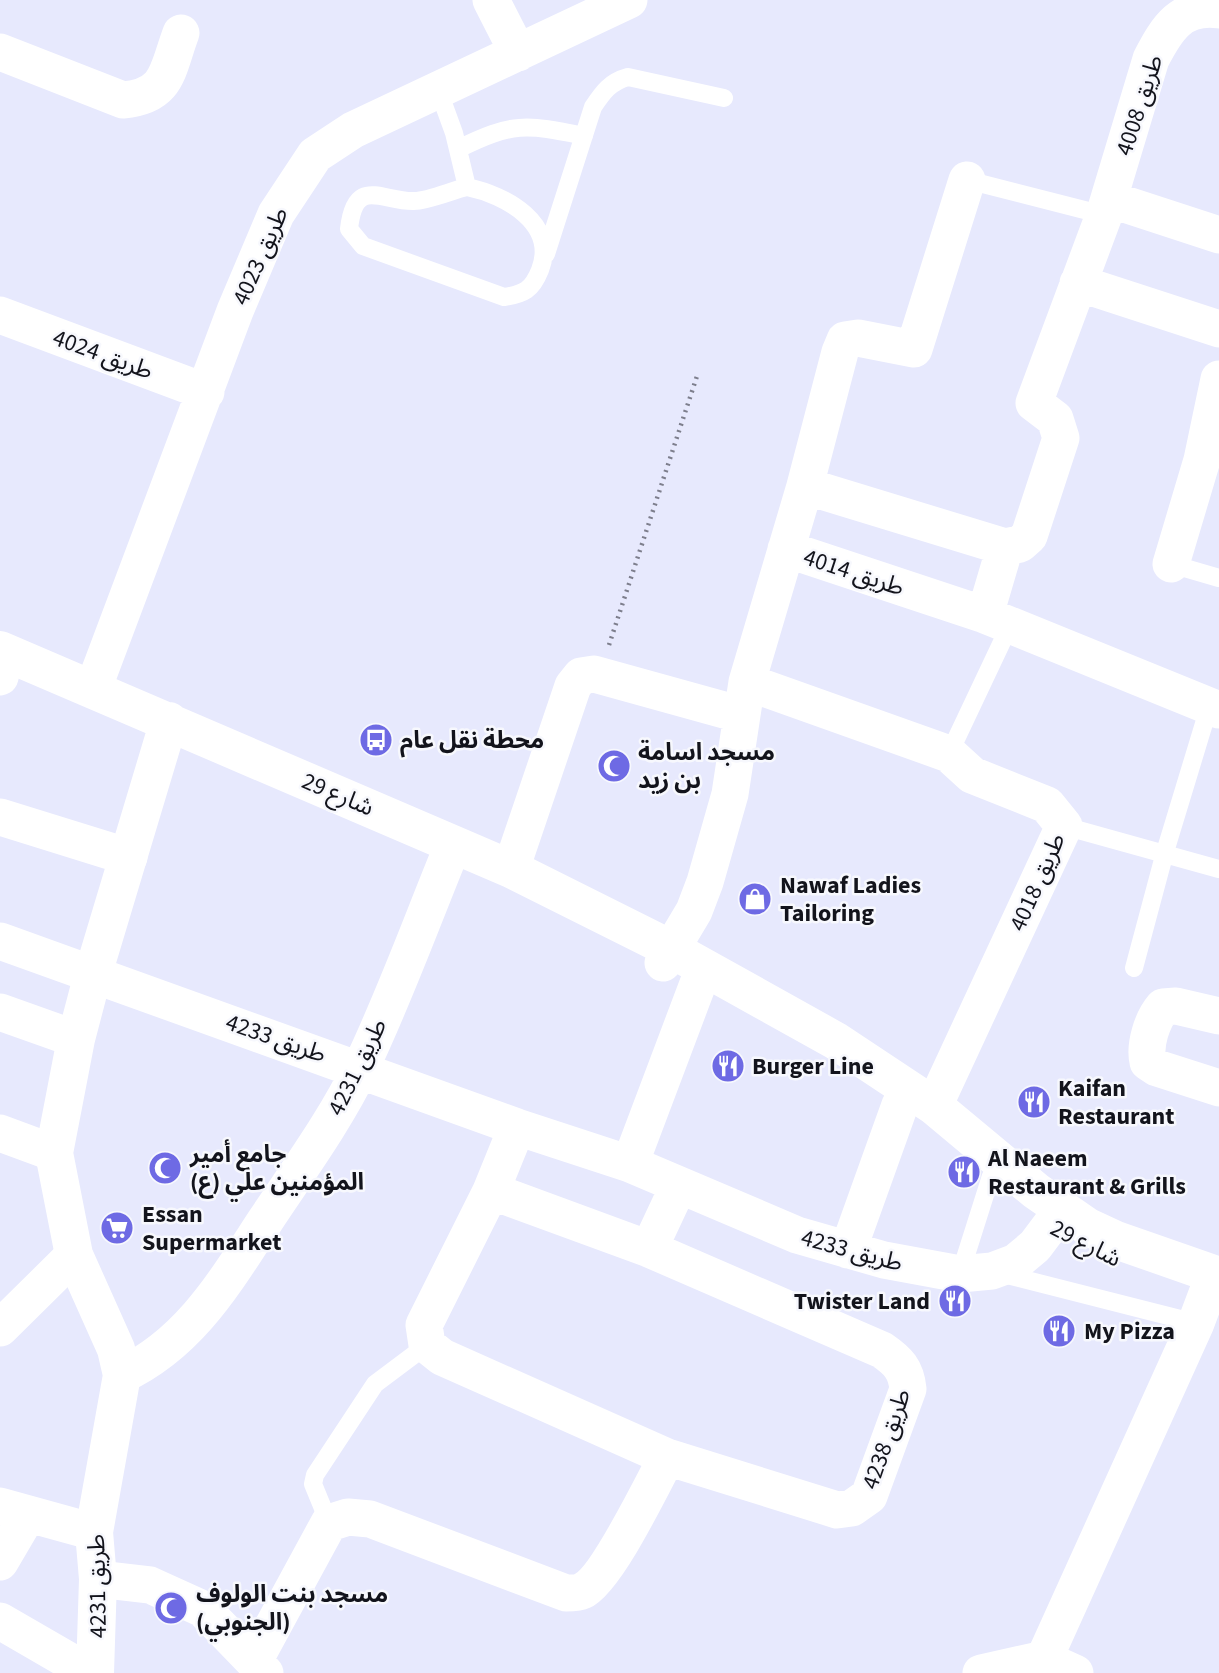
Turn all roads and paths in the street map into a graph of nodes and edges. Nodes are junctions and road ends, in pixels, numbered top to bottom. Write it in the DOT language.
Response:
graph roads {
  1 [pos="491,0"];
  2 [pos="629,0"];
  3 [pos="1219,10"];
  4 [pos="181,33"];
  5 [pos="0,52"];
  6 [pos="518,53"];
  7 [pos="438,89"];
  8 [pos="724,98"];
  9 [pos="584,136"];
  10 [pos="458,149"];
  11 [pos="967,180"];
  12 [pos="467,187"];
  13 [pos="1106,207"];
  14 [pos="1219,235"];
  15 [pos="546,254"];
  16 [pos="1078,283"];
  17 [pos="0,316"];
  18 [pos="1219,329"];
  19 [pos="698,373"];
  20 [pos="1219,379"];
  21 [pos="206,392"];
  22 [pos="1210,462"];
  23 [pos="806,486"];
  24 [pos="1005,547"];
  25 [pos="786,549"];
  26 [pos="1171,564"];
  27 [pos="1219,578"];
  28 [pos="997,621"];
  29 [pos="0,668"];
  30 [pos="599,676"];
  31 [pos="93,690"];
  32 [pos="745,699"];
  33 [pos="1214,708"];
  34 [pos="166,730"];
  35 [pos="949,754"];
  36 [pos="0,817"];
  37 [pos="1064,826"];
  38 [pos="1165,852"];
  39 [pos="128,857"];
  40 [pos="447,860"];
  41 [pos="1219,869"];
  42 [pos="508,877"];
  43 [pos="0,941"];
  44 [pos="667,956"];
  45 [pos="1134,968"];
  46 [pos="93,974"];
  47 [pos="699,981"];
  48 [pos="0,1012"];
  49 [pos="1219,1016"];
  50 [pos="76,1039"];
  51 [pos="360,1068"];
  52 [pos="1219,1088"];
  53 [pos="917,1106"];
  54 [pos="517,1127"];
  55 [pos="0,1133"];
  56 [pos="54,1153"];
  57 [pos="630,1164"];
  58 [pos="991,1176"];
  59 [pos="678,1187"];
  60 [pos="491,1191"];
  61 [pos="1056,1218"];
  62 [pos="649,1249"];
  63 [pos="848,1250"];
  64 [pos="75,1255"];
  65 [pos="976,1273"];
  66 [pos="1211,1292"];
  67 [pos="0,1328"];
  68 [pos="427,1345"];
  69 [pos="122,1375"];
  70 [pos="667,1457"];
  71 [pos="14,1511"];
  72 [pos="329,1523"];
  73 [pos="94,1532"];
  74 [pos="0,1562"];
  75 [pos="98,1578"];
  76 [pos="0,1621"];
  77 [pos="1060,1666"];
  78 [pos="260,1667"];
  79 [pos="90,1673"];
  80 [pos="96,1673"];
  81 [pos="981,1673"];
  1 -- 6 [label="street"];
  2 -- 6 [label="street, طريق 4023"];
  3 -- 13 [label="street, طريق 4008"];
  4 -- 5 [label="street"];
  6 -- 7 [label="street, طريق 4023"];
  7 -- 10 [label="lane"];
  7 -- 21 [label="street, طريق 4023"];
  8 -- 9 [label="lane"];
  9 -- 10 [label="lane"];
  9 -- 15 [label="lane"];
  10 -- 12 [label="lane"];
  11 -- 13 [label="lane"];
  11 -- 23 [label="street, طريق 4014"];
  12 -- 15 [label="lane"];
  12 -- 15 [label="lane"];
  13 -- 14 [label="street"];
  13 -- 16 [label="street, طريق 4008"];
  16 -- 18 [label="street"];
  16 -- 24 [label="street, طريق 4008"];
  17 -- 21 [label="street, طريق 4024"];
  19 -- 30 [label="path"];
  20 -- 22 [label="street"];
  21 -- 31 [label="street, طريق 4023"];
  22 -- 26 [label="street"];
  23 -- 24 [label="street"];
  23 -- 25 [label="street, طريق 4014"];
  24 -- 28 [label="street"];
  25 -- 28 [label="street, طريق 4014"];
  25 -- 32 [label="street"];
  26 -- 27 [label="lane"];
  28 -- 33 [label="street, طريق 4014"];
  28 -- 35 [label="lane"];
  29 -- 31 [label="street, شارع 29"];
  29 -- 34 [label="street, شارع 29"];
  30 -- 32 [label="street, طريق 4018"];
  30 -- 42 [label="street"];
  31 -- 34 [label="street, شارع 29"];
  32 -- 35 [label="street, طريق 4018"];
  32 -- 44 [label="street"];
  33 -- 38 [label="lane"];
  34 -- 39 [label="street, طريق 4231"];
  34 -- 40 [label="street, شارع 29"];
  34 -- 42 [label="street, شارع 29"];
  35 -- 37 [label="street, طريق 4018"];
  36 -- 39 [label="street"];
  37 -- 38 [label="lane"];
  37 -- 53 [label="street, طريق 4018"];
  38 -- 41 [label="lane"];
  38 -- 45 [label="lane"];
  39 -- 46 [label="street, طريق 4231"];
  40 -- 42 [label="street, شارع 29"];
  40 -- 51 [label="street, طريق 4231"];
  42 -- 44 [label="street, شارع 29"];
  43 -- 46 [label="street, طريق 4233"];
  44 -- 47 [label="street, شارع 29"];
  44 -- 53 [label="street, شارع 29"];
  46 -- 50 [label="street, طريق 4231"];
  46 -- 51 [label="street, طريق 4233"];
  47 -- 53 [label="street, شارع 29"];
  47 -- 57 [label="street"];
  48 -- 50 [label="street"];
  49 -- 52 [label="street"];
  50 -- 56 [label="street, طريق 4231"];
  51 -- 54 [label="street, طريق 4233"];
  51 -- 69 [label="street, طريق 4231"];
  53 -- 58 [label="street, شارع 29"];
  53 -- 61 [label="street, شارع 29"];
  53 -- 63 [label="street, طريق 4018"];
  54 -- 57 [label="street, طريق 4233"];
  54 -- 60 [label="street"];
  55 -- 56 [label="street"];
  56 -- 64 [label="street, طريق 4231"];
  57 -- 59 [label="street, طريق 4233"];
  58 -- 61 [label="street, شارع 29"];
  58 -- 65 [label="lane"];
  59 -- 62 [label="street"];
  59 -- 63 [label="street, طريق 4233"];
  60 -- 62 [label="street, طريق 4238"];
  60 -- 68 [label="street"];
  61 -- 65 [label="street"];
  61 -- 66 [label="street, شارع 29"];
  62 -- 70 [label="street, طريق 4238"];
  63 -- 65 [label="street, طريق 4233"];
  64 -- 67 [label="street"];
  64 -- 69 [label="street, طريق 4231"];
  65 -- 66 [label="lane"];
  66 -- 77 [label="street"];
  68 -- 70 [label="street, طريق 4238"];
  68 -- 72 [label="lane"];
  69 -- 73 [label="street, طريق 4231"];
  70 -- 72 [label="street"];
  71 -- 73 [label="street"];
  71 -- 74 [label="street"];
  72 -- 78 [label="street"];
  73 -- 75 [label="street, طريق 4231"];
  75 -- 78 [label="street"];
  75 -- 80 [label="street, طريق 4231"];
  76 -- 79 [label="street"];
  77 -- 81 [label="street"];
}
